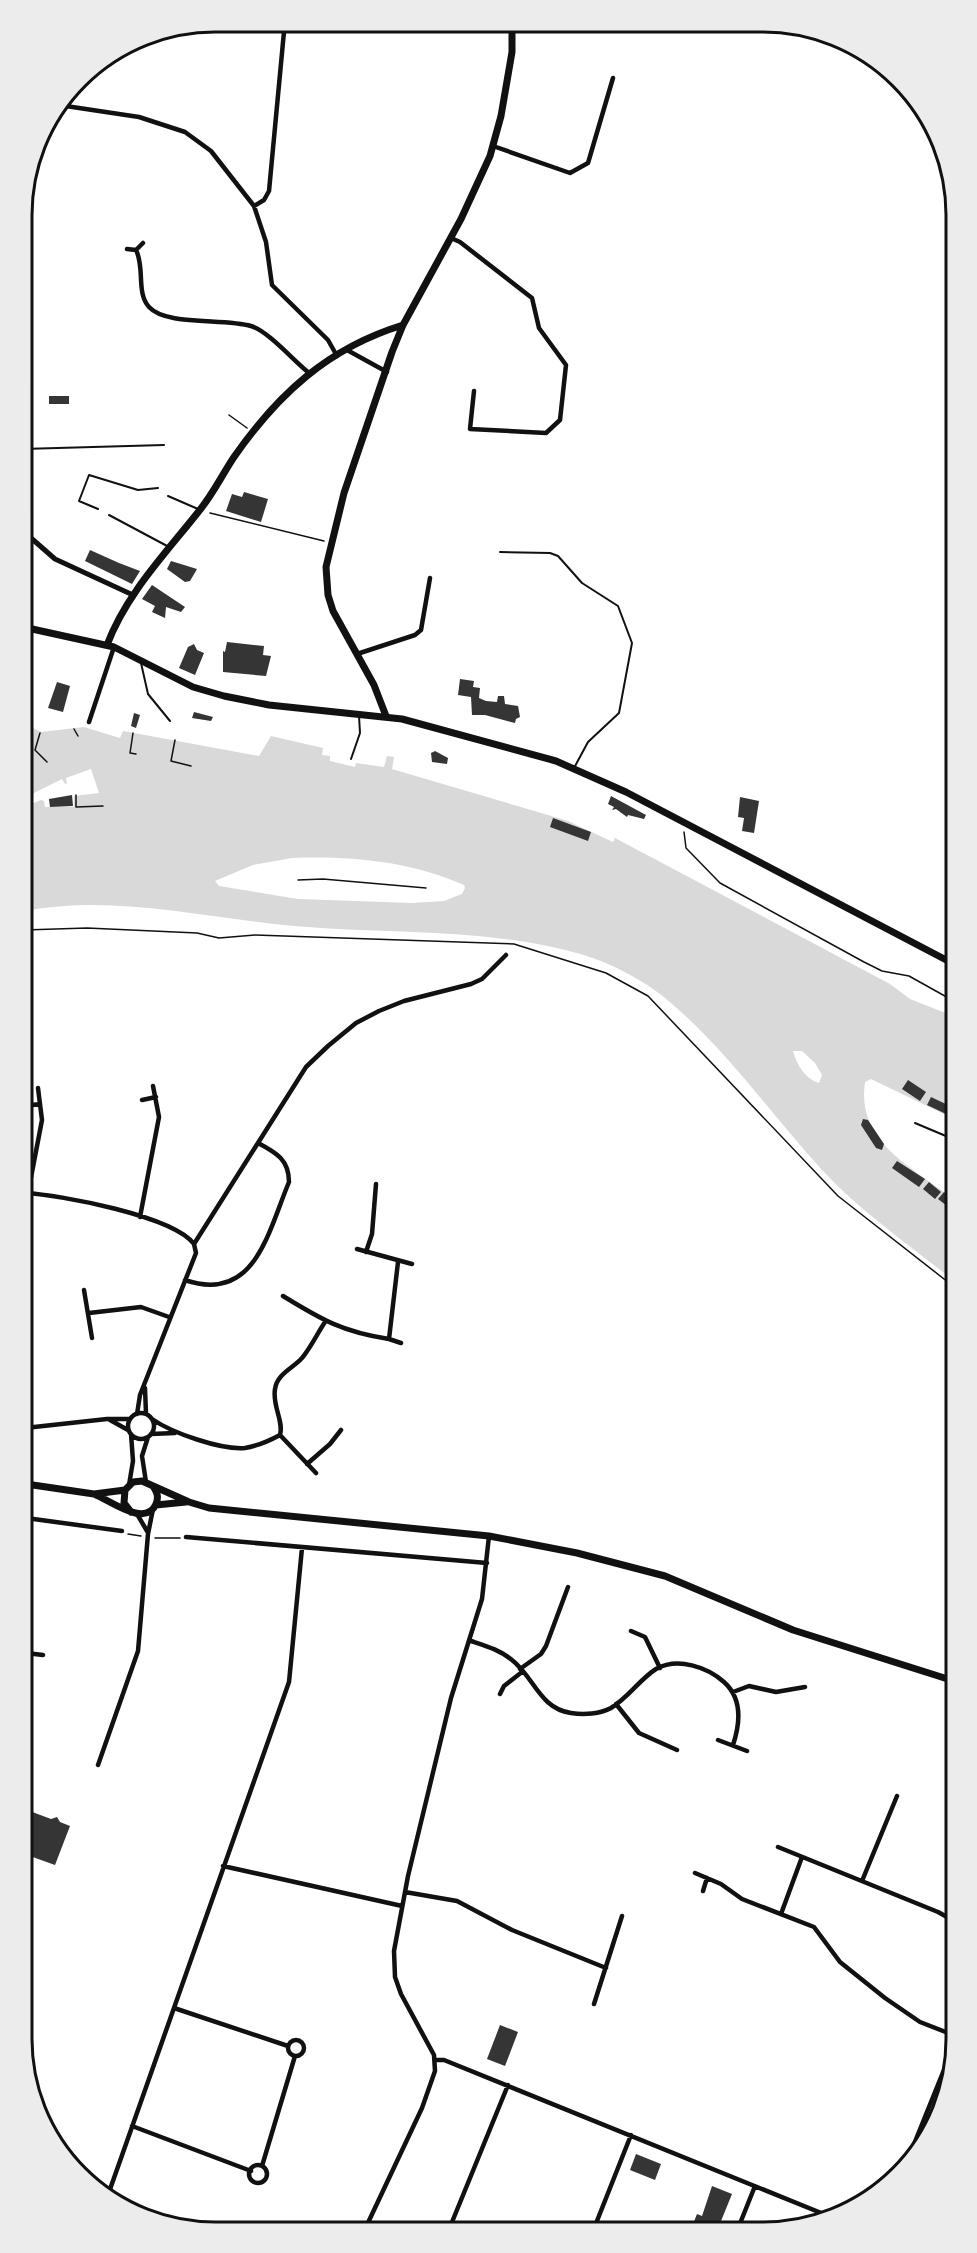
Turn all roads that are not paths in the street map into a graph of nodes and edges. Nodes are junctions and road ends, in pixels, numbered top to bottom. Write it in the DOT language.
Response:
graph roads {
  1 [pos="284,32"];
  2 [pos="513,32"];
  3 [pos="613,78"];
  4 [pos="67,106"];
  5 [pos="493,146"];
  6 [pos="254,206"];
  7 [pos="450,238"];
  8 [pos="143,243"];
  9 [pos="127,249"];
  10 [pos="136,250"];
  11 [pos="403,325"];
  12 [pos="348,350"];
  13 [pos="337,356"];
  14 [pos="308,372"];
  15 [pos="387,372"];
  16 [pos="474,391"];
  17 [pos="164,445"];
  18 [pos="32,449"];
  19 [pos="158,488"];
  20 [pos="168,496"];
  21 [pos="98,509"];
  22 [pos="200,510"];
  23 [pos="109,515"];
  24 [pos="32,539"];
  25 [pos="169,547"];
  26 [pos="500,552"];
  27 [pos="430,578"];
  28 [pos="133,595"];
  29 [pos="32,629"];
  30 [pos="111,646"];
  31 [pos="357,654"];
  32 [pos="141,660"];
  33 [pos="359,714"];
  34 [pos="386,716"];
  35 [pos="170,721"];
  36 [pos="89,722"];
  37 [pos="351,759"];
  38 [pos="574,768"];
  39 [pos="506,955"];
  40 [pos="946,960"];
  41 [pos="153,1086"];
  42 [pos="38,1088"];
  43 [pos="156,1097"];
  44 [pos="142,1100"];
  45 [pos="40,1104"];
  46 [pos="32,1105"];
  47 [pos="915,1123"];
  48 [pos="945,1136"];
  49 [pos="258,1143"];
  50 [pos="32,1166"];
  51 [pos="376,1184"];
  52 [pos="32,1194"];
  53 [pos="140,1217"];
  54 [pos="194,1244"];
  55 [pos="357,1249"];
  56 [pos="366,1252"];
  57 [pos="398,1262"];
  58 [pos="412,1264"];
  59 [pos="184,1280"];
  60 [pos="84,1290"];
  61 [pos="283,1296"];
  62 [pos="89,1313"];
  63 [pos="169,1317"];
  64 [pos="325,1322"];
  65 [pos="92,1338"];
  66 [pos="389,1340"];
  67 [pos="401,1343"];
  68 [pos="145,1385"];
  69 [pos="137,1414"];
  70 [pos="146,1414"];
  71 [pos="107,1419"];
  72 [pos="130,1419"];
  73 [pos="152,1419"];
  74 [pos="32,1427"];
  75 [pos="341,1430"];
  76 [pos="130,1432"];
  77 [pos="181,1433"];
  78 [pos="280,1435"];
  79 [pos="150,1436"];
  80 [pos="307,1464"];
  81 [pos="316,1473"];
  82 [pos="150,1484"];
  83 [pos="32,1485"];
  84 [pos="127,1487"];
  85 [pos="94,1494"];
  86 [pos="189,1502"];
  87 [pos="155,1507"];
  88 [pos="134,1513"];
  89 [pos="32,1519"];
  90 [pos="122,1531"];
  91 [pos="148,1534"];
  92 [pos="489,1536"];
  93 [pos="186,1537"];
  94 [pos="302,1548"];
  95 [pos="487,1563"];
  96 [pos="568,1587"];
  97 [pos="631,1631"];
  98 [pos="471,1641"];
  99 [pos="32,1654"];
  100 [pos="43,1655"];
  101 [pos="660,1668"];
  102 [pos="521,1670"];
  103 [pos="945,1678"];
  104 [pos="805,1687"];
  105 [pos="733,1692"];
  106 [pos="500,1694"];
  107 [pos="616,1704"];
  108 [pos="718,1740"];
  109 [pos="733,1745"];
  110 [pos="677,1750"];
  111 [pos="747,1751"];
  112 [pos="98,1765"];
  113 [pos="897,1796"];
  114 [pos="778,1847"];
  115 [pos="802,1857"];
  116 [pos="223,1866"];
  117 [pos="695,1873"];
  118 [pos="708,1878"];
  119 [pos="862,1881"];
  120 [pos="703,1891"];
  121 [pos="405,1892"];
  122 [pos="402,1906"];
  123 [pos="782,1914"];
  124 [pos="622,1916"];
  125 [pos="945,1916"];
  126 [pos="606,1968"];
  127 [pos="594,2004"];
  128 [pos="174,2008"];
  129 [pos="945,2033"];
  130 [pos="288,2046"];
  131 [pos="295,2056"];
  132 [pos="435,2060"];
  133 [pos="940,2081"];
  134 [pos="508,2085"];
  135 [pos="925,2123"];
  136 [pos="132,2126"];
  137 [pos="631,2134"];
  138 [pos="262,2166"];
  139 [pos="251,2171"];
  140 [pos="755,2186"];
  141 [pos="110,2189"];
  142 [pos="819,2212"];
  143 [pos="369,2222"];
  144 [pos="452,2222"];
  145 [pos="597,2222"];
  146 [pos="741,2222"];
  1 -- 6 [label="street"];
  2 -- 5 [label="main road"];
  3 -- 5 [label="street"];
  4 -- 6 [label="street"];
  5 -- 7 [label="main road"];
  6 -- 13 [label="street"];
  7 -- 11 [label="main road"];
  7 -- 16 [label="street"];
  8 -- 10 [label="street"];
  9 -- 10 [label="street"];
  10 -- 14 [label="street"];
  11 -- 12 [label="main road"];
  11 -- 15 [label="main road"];
  12 -- 13 [label="main road"];
  12 -- 15 [label="street"];
  13 -- 14 [label="main road"];
  14 -- 22 [label="main road"];
  15 -- 31 [label="main road"];
  17 -- 18 [label="lane"];
  19 -- 21 [label="lane"];
  20 -- 22 [label="lane"];
  22 -- 25 [label="main road"];
  23 -- 25 [label="lane"];
  24 -- 28 [label="street"];
  25 -- 28 [label="main road"];
  26 -- 38 [label="lane"];
  27 -- 31 [label="street"];
  28 -- 30 [label="main road"];
  29 -- 30 [label="main road"];
  30 -- 32 [label="main road"];
  30 -- 36 [label="street"];
  31 -- 34 [label="main road"];
  32 -- 33 [label="main road"];
  32 -- 35 [label="lane"];
  33 -- 34 [label="main road"];
  33 -- 37 [label="lane"];
  34 -- 38 [label="main road"];
  38 -- 40 [label="main road"];
  39 -- 49 [label="street"];
  41 -- 43 [label="street"];
  42 -- 45 [label="street"];
  43 -- 44 [label="street"];
  43 -- 53 [label="street"];
  45 -- 46 [label="street"];
  45 -- 50 [label="street"];
  47 -- 48 [label="lane"];
  49 -- 54 [label="street"];
  49 -- 59 [label="street"];
  51 -- 56 [label="street"];
  52 -- 53 [label="street"];
  53 -- 54 [label="street"];
  54 -- 59 [label="street"];
  55 -- 56 [label="street"];
  56 -- 57 [label="street"];
  57 -- 58 [label="street"];
  57 -- 66 [label="street"];
  59 -- 63 [label="street"];
  60 -- 62 [label="street"];
  61 -- 64 [label="street"];
  62 -- 63 [label="street"];
  62 -- 65 [label="street"];
  63 -- 68 [label="street"];
  64 -- 66 [label="street"];
  64 -- 78 [label="street"];
  66 -- 67 [label="street"];
  68 -- 69 [label="street"];
  68 -- 70 [label="street"];
  69 -- 70 [label="street"];
  69 -- 72 [label="street"];
  70 -- 73 [label="street"];
  71 -- 72 [label="street"];
  71 -- 74 [label="street"];
  71 -- 76 [label="street"];
  72 -- 76 [label="street"];
  73 -- 77 [label="street"];
  73 -- 79 [label="street"];
  75 -- 80 [label="street"];
  76 -- 79 [label="street"];
  76 -- 84 [label="street"];
  77 -- 78 [label="street"];
  77 -- 79 [label="street"];
  78 -- 80 [label="street"];
  79 -- 82 [label="street"];
  80 -- 81 [label="street"];
  82 -- 84 [label="main road"];
  82 -- 86 [label="main road"];
  82 -- 87 [label="main road"];
  83 -- 85 [label="main road"];
  84 -- 85 [label="main road"];
  84 -- 88 [label="main road"];
  85 -- 88 [label="main road"];
  86 -- 87 [label="main road"];
  86 -- 92 [label="main road"];
  87 -- 88 [label="main road"];
  87 -- 91 [label="street"];
  88 -- 91 [label="street"];
  89 -- 90 [label="street"];
  91 -- 112 [label="street"];
  92 -- 95 [label="street"];
  92 -- 103 [label="main road"];
  93 -- 94 [label="street"];
  94 -- 95 [label="street"];
  94 -- 116 [label="street"];
  95 -- 98 [label="street"];
  96 -- 102 [label="street"];
  97 -- 101 [label="street"];
  98 -- 102 [label="street"];
  98 -- 121 [label="street"];
  99 -- 100 [label="street"];
  101 -- 105 [label="street"];
  101 -- 107 [label="street"];
  102 -- 106 [label="street"];
  102 -- 107 [label="street"];
  104 -- 105 [label="street"];
  105 -- 109 [label="street"];
  107 -- 110 [label="street"];
  108 -- 109 [label="street"];
  109 -- 111 [label="street"];
  113 -- 119 [label="street"];
  114 -- 115 [label="street"];
  115 -- 119 [label="street"];
  115 -- 123 [label="street"];
  116 -- 122 [label="street"];
  116 -- 128 [label="street"];
  117 -- 118 [label="street"];
  118 -- 120 [label="street"];
  118 -- 123 [label="street"];
  119 -- 125 [label="street"];
  121 -- 122 [label="street"];
  121 -- 126 [label="street"];
  122 -- 132 [label="street"];
  123 -- 129 [label="street"];
  124 -- 126 [label="street"];
  126 -- 127 [label="street"];
  128 -- 130 [label="street"];
  128 -- 136 [label="street"];
  130 -- 131 [label="street"];
  130 -- 131 [label="street"];
  131 -- 138 [label="street"];
  132 -- 134 [label="street"];
  132 -- 143 [label="street"];
  133 -- 135 [label="street"];
  134 -- 137 [label="street"];
  134 -- 144 [label="street"];
  136 -- 139 [label="street"];
  136 -- 141 [label="street"];
  137 -- 140 [label="street"];
  137 -- 145 [label="street"];
  138 -- 139 [label="street"];
  138 -- 139 [label="street"];
  140 -- 142 [label="street"];
  140 -- 146 [label="street"];
}
